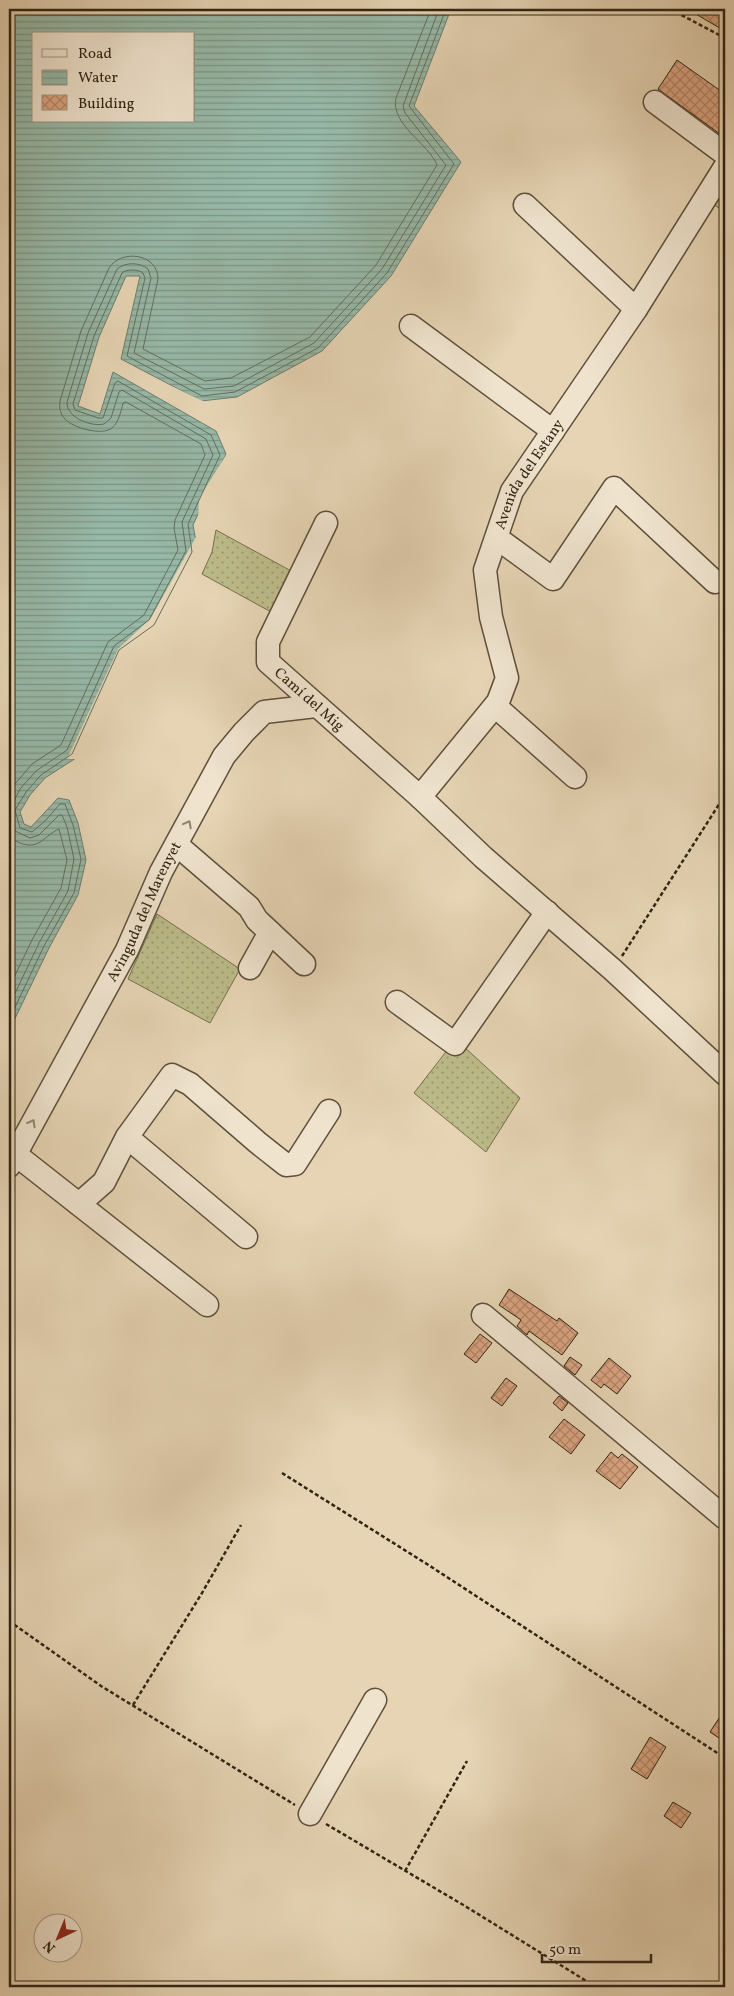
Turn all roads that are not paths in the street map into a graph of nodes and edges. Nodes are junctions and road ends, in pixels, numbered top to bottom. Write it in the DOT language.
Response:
graph roads {
  1 [pos="655,102"];
  2 [pos="725,154"];
  3 [pos="725,167"];
  4 [pos="525,205"];
  5 [pos="636,309"];
  6 [pos="411,326"];
  7 [pos="553,431"];
  8 [pos="326,523"];
  9 [pos="497,538"];
  10 [pos="715,582"];
  11 [pos="316,706"];
  12 [pos="495,706"];
  13 [pos="575,777"];
  14 [pos="420,797"];
  15 [pos="177,845"];
  16 [pos="548,912"];
  17 [pos="270,932"];
  18 [pos="304,964"];
  19 [pos="250,968"];
  20 [pos="398,1002"];
  21 [pos="725,1074"];
  22 [pos="329,1111"];
  23 [pos="127,1137"];
  24 [pos="12,1160"];
  25 [pos="79,1204"];
  26 [pos="246,1236"];
  27 [pos="207,1305"];
  28 [pos="483,1315"];
  29 [pos="725,1518"];
  30 [pos="375,1700"];
  31 [pos="310,1814"];
  1 -- 2 [label="street"];
  3 -- 5 [label="street, Avenida del Estany"];
  4 -- 5 [label="street"];
  5 -- 7 [label="street, Avenida del Estany"];
  6 -- 7 [label="street"];
  7 -- 9 [label="street, Avenida del Estany"];
  8 -- 11 [label="street, Camí del Mig"];
  9 -- 10 [label="street"];
  9 -- 12 [label="street, Avenida del Estany"];
  11 -- 14 [label="street, Camí del Mig"];
  15 -- 11 [label="street, Avinguda del Marenyet, one-way"];
  12 -- 13 [label="street"];
  12 -- 14 [label="street, Avenida del Estany"];
  14 -- 16 [label="street, Camí del Mig"];
  15 -- 17 [label="street"];
  24 -- 15 [label="street, Avinguda del Marenyet, one-way"];
  16 -- 20 [label="street"];
  16 -- 21 [label="street, Camí del Mig"];
  17 -- 18 [label="street"];
  17 -- 19 [label="street"];
  22 -- 23 [label="street"];
  23 -- 25 [label="street"];
  23 -- 26 [label="street"];
  24 -- 25 [label="street"];
  25 -- 27 [label="street"];
  28 -- 29 [label="street"];
  30 -- 31 [label="street"];
}
